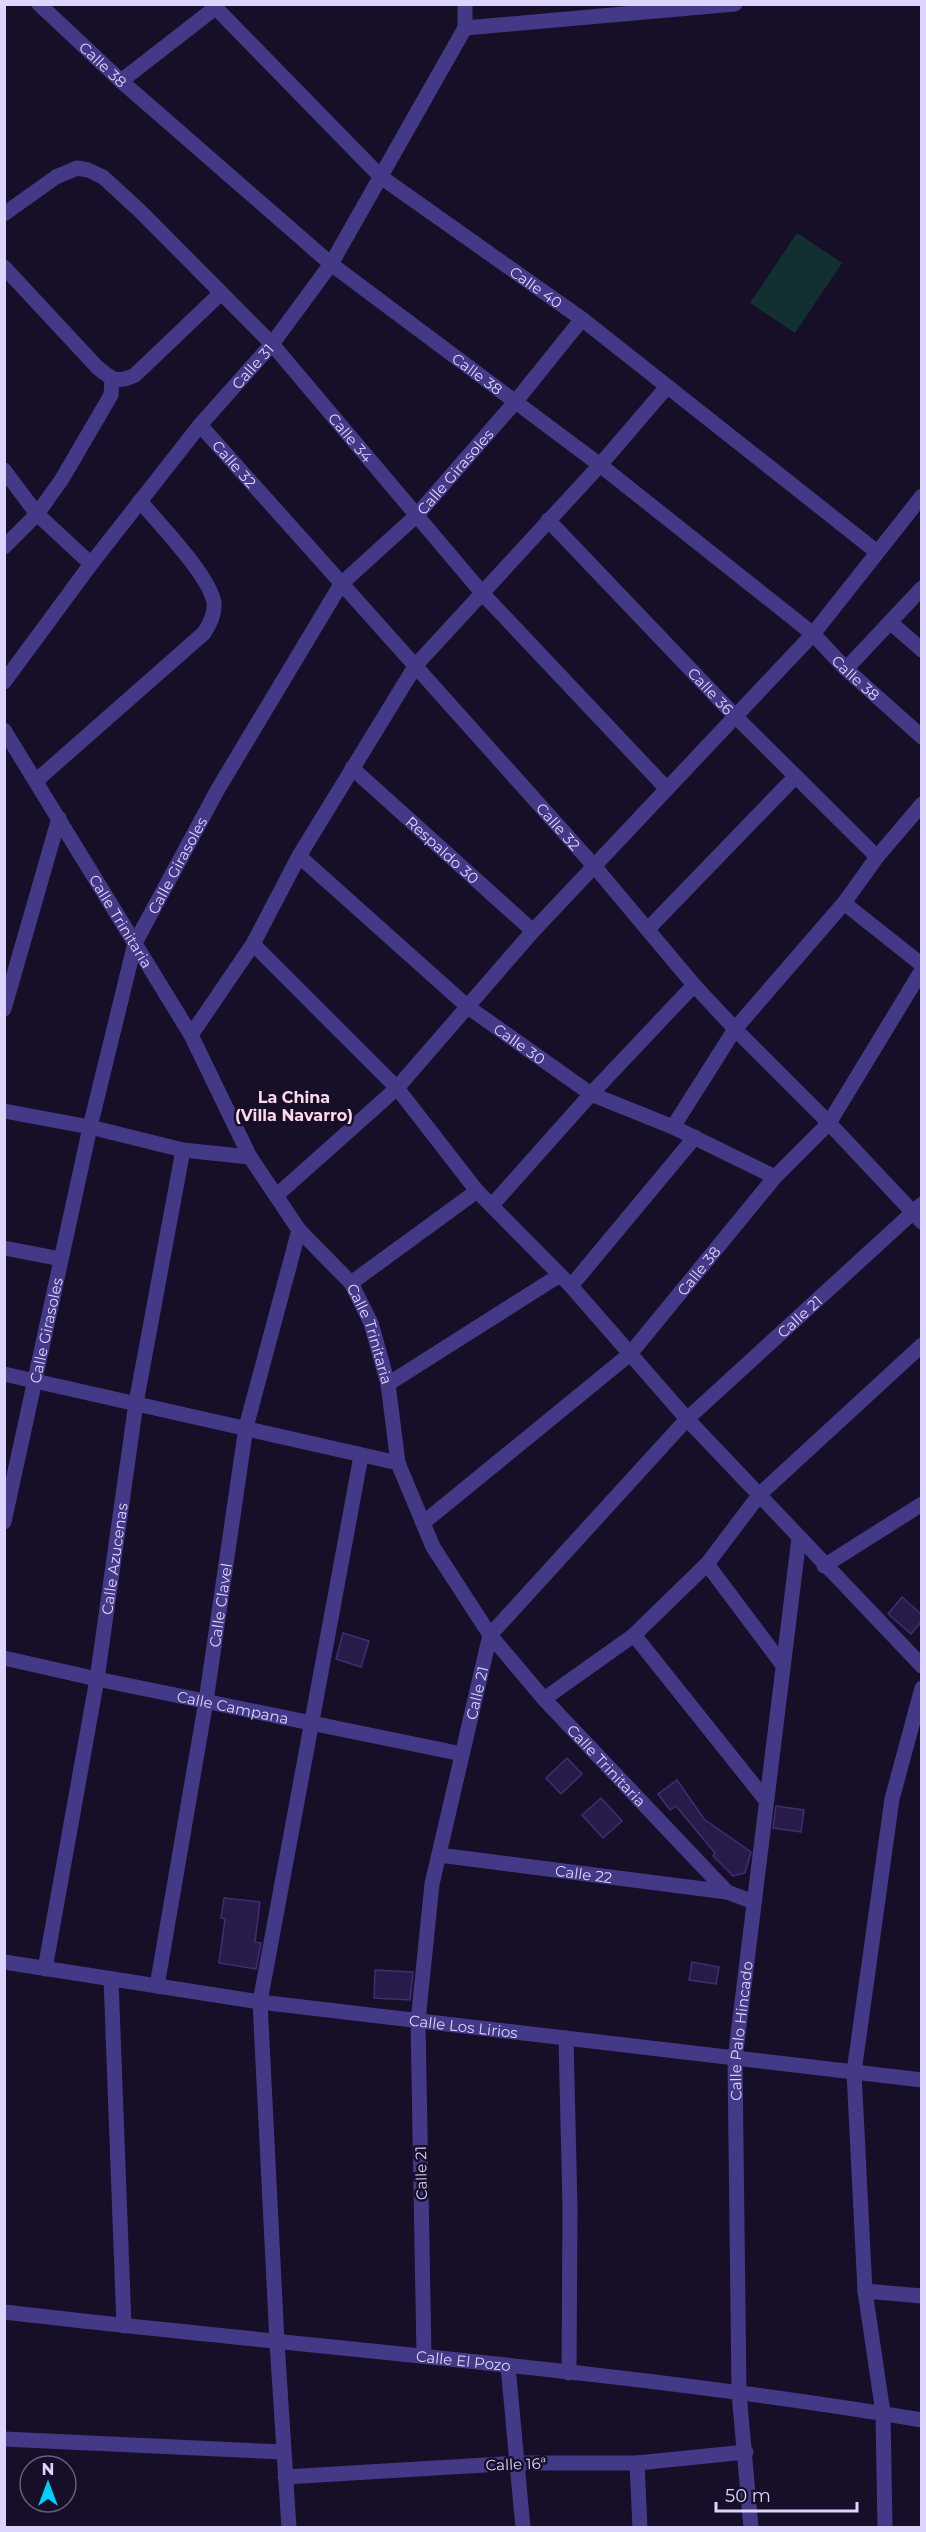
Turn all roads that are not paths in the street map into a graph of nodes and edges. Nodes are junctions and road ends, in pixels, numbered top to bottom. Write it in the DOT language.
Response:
graph roads {
  1 [pos="39,4"];
  2 [pos="465,4"];
  3 [pos="735,4"];
  4 [pos="214,6"];
  5 [pos="595,11"];
  6 [pos="465,28"];
  7 [pos="121,81"];
  8 [pos="381,177"];
  9 [pos="4,214"];
  10 [pos="332,264"];
  11 [pos="4,267"];
  12 [pos="221,293"];
  13 [pos="582,320"];
  14 [pos="272,344"];
  15 [pos="112,380"];
  16 [pos="666,388"];
  17 [pos="516,401"];
  18 [pos="200,425"];
  19 [pos="600,465"];
  20 [pos="4,471"];
  21 [pos="921,496"];
  22 [pos="140,501"];
  23 [pos="37,514"];
  24 [pos="416,516"];
  25 [pos="548,520"];
  26 [pos="4,547"];
  27 [pos="877,552"];
  28 [pos="91,564"];
  29 [pos="341,584"];
  30 [pos="921,588"];
  31 [pos="483,594"];
  32 [pos="890,622"];
  33 [pos="813,634"];
  34 [pos="921,650"];
  35 [pos="416,665"];
  36 [pos="846,669"];
  37 [pos="4,682"];
  38 [pos="736,717"];
  39 [pos="4,730"];
  40 [pos="921,738"];
  41 [pos="352,768"];
  42 [pos="795,777"];
  43 [pos="37,780"];
  44 [pos="667,789"];
  45 [pos="921,804"];
  46 [pos="59,818"];
  47 [pos="299,856"];
  48 [pos="877,857"];
  49 [pos="595,867"];
  50 [pos="844,903"];
  51 [pos="648,929"];
  52 [pos="533,931"];
  53 [pos="135,943"];
  54 [pos="254,945"];
  55 [pos="921,965"];
  56 [pos="921,970"];
  57 [pos="694,985"];
  58 [pos="468,1007"];
  59 [pos="4,1009"];
  60 [pos="735,1029"];
  61 [pos="191,1035"];
  62 [pos="397,1088"];
  63 [pos="591,1094"];
  64 [pos="4,1111"];
  65 [pos="829,1123"];
  66 [pos="90,1127"];
  67 [pos="674,1127"];
  68 [pos="695,1137"];
  69 [pos="183,1150"];
  70 [pos="250,1157"];
  71 [pos="775,1177"];
  72 [pos="477,1191"];
  73 [pos="277,1195"];
  74 [pos="493,1204"];
  75 [pos="918,1213"];
  76 [pos="299,1230"];
  77 [pos="4,1248"];
  78 [pos="61,1259"];
  79 [pos="566,1280"];
  80 [pos="351,1283"];
  81 [pos="921,1345"];
  82 [pos="630,1354"];
  83 [pos="4,1374"];
  84 [pos="35,1380"];
  85 [pos="388,1384"];
  86 [pos="136,1402"];
  87 [pos="687,1419"];
  88 [pos="246,1427"];
  89 [pos="361,1456"];
  90 [pos="398,1463"];
  91 [pos="8,1485"];
  92 [pos="760,1494"];
  93 [pos="921,1504"];
  94 [pos="4,1522"];
  95 [pos="423,1523"];
  96 [pos="799,1538"];
  97 [pos="707,1564"];
  98 [pos="824,1566"];
  99 [pos="490,1635"];
  100 [pos="634,1635"];
  101 [pos="4,1658"];
  102 [pos="782,1664"];
  103 [pos="921,1666"];
  104 [pos="97,1679"];
  105 [pos="921,1688"];
  106 [pos="544,1699"];
  107 [pos="206,1701"];
  108 [pos="312,1722"];
  109 [pos="462,1754"];
  110 [pos="765,1799"];
  111 [pos="439,1855"];
  112 [pos="727,1892"];
  113 [pos="754,1902"];
  114 [pos="4,1962"];
  115 [pos="45,1969"];
  116 [pos="111,1979"];
  117 [pos="157,1986"];
  118 [pos="260,2002"];
  119 [pos="418,2021"];
  120 [pos="566,2038"];
  121 [pos="735,2059"];
  122 [pos="854,2072"];
  123 [pos="921,2080"];
  124 [pos="865,2291"];
  125 [pos="921,2296"];
  126 [pos="4,2312"];
  127 [pos="124,2326"];
  128 [pos="277,2342"];
  129 [pos="424,2356"];
  130 [pos="508,2366"];
  131 [pos="569,2373"];
  132 [pos="739,2393"];
  133 [pos="884,2413"];
  134 [pos="921,2420"];
  135 [pos="4,2439"];
  136 [pos="284,2452"];
  137 [pos="746,2452"];
  138 [pos="518,2463"];
  139 [pos="637,2463"];
  140 [pos="285,2477"];
  141 [pos="289,2528"];
  142 [pos="523,2528"];
  143 [pos="640,2528"];
  144 [pos="751,2528"];
  145 [pos="885,2528"];
  1 -- 7 [label="street, Calle 38"];
  2 -- 6 [label="street"];
  3 -- 5 [label="street"];
  4 -- 7 [label="street"];
  4 -- 8 [label="street, Calle 40"];
  5 -- 6 [label="street"];
  6 -- 8 [label="street, Calle 31"];
  7 -- 10 [label="street, Calle 38"];
  8 -- 10 [label="street, Calle 31"];
  8 -- 13 [label="street, Calle 40"];
  9 -- 12 [label="street, Calle 34"];
  10 -- 14 [label="street, Calle 31"];
  10 -- 17 [label="street, Calle 38"];
  11 -- 15 [label="street"];
  12 -- 14 [label="street, Calle 34"];
  12 -- 15 [label="street"];
  13 -- 16 [label="street, Calle 40"];
  13 -- 17 [label="street, Calle Girasoles"];
  14 -- 18 [label="street, Calle 31"];
  14 -- 24 [label="street, Calle 34"];
  15 -- 23 [label="street"];
  16 -- 19 [label="street"];
  16 -- 27 [label="street, Calle 40"];
  17 -- 19 [label="street, Calle 38"];
  17 -- 24 [label="street, Calle Girasoles"];
  18 -- 22 [label="street, Calle 31"];
  18 -- 29 [label="street, Calle 32"];
  19 -- 25 [label="street"];
  19 -- 33 [label="street, Calle 38"];
  20 -- 23 [label="street"];
  21 -- 27 [label="street"];
  22 -- 28 [label="street, Calle 31"];
  22 -- 43 [label="street"];
  23 -- 26 [label="street"];
  23 -- 28 [label="street"];
  24 -- 29 [label="street, Calle Girasoles"];
  24 -- 31 [label="street, Calle 34"];
  25 -- 31 [label="street"];
  25 -- 38 [label="street, Calle 36"];
  27 -- 33 [label="street"];
  28 -- 37 [label="street, Calle 31"];
  29 -- 35 [label="street, Calle 32"];
  29 -- 53 [label="street, Calle Girasoles"];
  30 -- 32 [label="street"];
  31 -- 35 [label="street"];
  31 -- 44 [label="street, Calle 34"];
  32 -- 34 [label="street"];
  32 -- 36 [label="street"];
  33 -- 36 [label="street, Calle 38"];
  33 -- 38 [label="street"];
  35 -- 41 [label="street"];
  35 -- 49 [label="street, Calle 32"];
  36 -- 40 [label="street, Calle 38"];
  38 -- 42 [label="street, Calle 36"];
  38 -- 44 [label="street"];
  39 -- 43 [label="street, Calle Trinitaria"];
  41 -- 47 [label="street"];
  41 -- 52 [label="street, Respaldo 30"];
  42 -- 48 [label="street, Calle 36"];
  42 -- 51 [label="street"];
  43 -- 46 [label="street, Calle Trinitaria"];
  44 -- 49 [label="street"];
  45 -- 48 [label="street"];
  46 -- 53 [label="street, Calle Trinitaria"];
  46 -- 59 [label="street"];
  47 -- 54 [label="street"];
  47 -- 58 [label="street, Calle 30"];
  48 -- 50 [label="street"];
  49 -- 51 [label="street, Calle 32"];
  49 -- 52 [label="street"];
  50 -- 55 [label="street"];
  50 -- 60 [label="street"];
  51 -- 57 [label="street, Calle 32"];
  52 -- 58 [label="street"];
  53 -- 61 [label="street, Calle Trinitaria"];
  53 -- 66 [label="street, Calle Girasoles"];
  54 -- 61 [label="street"];
  54 -- 62 [label="street"];
  56 -- 65 [label="street, Calle 38"];
  57 -- 60 [label="street, Calle 32"];
  57 -- 63 [label="street"];
  58 -- 62 [label="street"];
  58 -- 63 [label="street, Calle 30"];
  60 -- 65 [label="street, Calle 32"];
  60 -- 67 [label="street"];
  61 -- 70 [label="street, Calle Trinitaria"];
  62 -- 72 [label="street"];
  62 -- 73 [label="street"];
  63 -- 67 [label="street, Calle 30"];
  63 -- 74 [label="street"];
  64 -- 66 [label="street"];
  65 -- 71 [label="street, Calle 38"];
  65 -- 75 [label="street, Calle 32"];
  66 -- 69 [label="street"];
  66 -- 78 [label="street, Calle Girasoles"];
  67 -- 68 [label="street, Calle 30"];
  68 -- 71 [label="street, Calle 30"];
  68 -- 79 [label="street"];
  69 -- 70 [label="street"];
  69 -- 86 [label="street, Calle Azucenas"];
  70 -- 73 [label="street, Calle Trinitaria"];
  71 -- 82 [label="street, Calle 38"];
  72 -- 74 [label="street"];
  72 -- 80 [label="street"];
  73 -- 76 [label="street, Calle Trinitaria"];
  74 -- 79 [label="street"];
  75 -- 87 [label="street, Calle 21"];
  76 -- 80 [label="street, Calle Trinitaria"];
  76 -- 88 [label="street, Calle Clavel"];
  77 -- 78 [label="street"];
  78 -- 84 [label="street, Calle Girasoles"];
  79 -- 82 [label="street"];
  79 -- 85 [label="street"];
  80 -- 85 [label="street, Calle Trinitaria"];
  81 -- 92 [label="street"];
  82 -- 87 [label="street"];
  82 -- 95 [label="street, Calle 38"];
  83 -- 84 [label="street"];
  84 -- 86 [label="street"];
  84 -- 91 [label="street, Calle Girasoles"];
  85 -- 90 [label="street, Calle Trinitaria"];
  86 -- 88 [label="street"];
  86 -- 104 [label="street, Calle Azucenas"];
  87 -- 92 [label="street"];
  87 -- 99 [label="street, Calle 21"];
  88 -- 89 [label="street"];
  88 -- 107 [label="street, Calle Clavel"];
  89 -- 90 [label="street"];
  89 -- 108 [label="street"];
  90 -- 95 [label="street, Calle Trinitaria"];
  91 -- 94 [label="street, Calle Girasoles"];
  92 -- 96 [label="street"];
  92 -- 97 [label="street"];
  93 -- 98 [label="street"];
  95 -- 99 [label="street, Calle Trinitaria"];
  96 -- 98 [label="street"];
  96 -- 102 [label="street, Calle Palo Hincado"];
  97 -- 100 [label="street"];
  97 -- 102 [label="street"];
  98 -- 103 [label="street"];
  99 -- 106 [label="street, Calle Trinitaria"];
  99 -- 109 [label="street, Calle 21"];
  100 -- 106 [label="street"];
  100 -- 110 [label="street"];
  101 -- 104 [label="street, Calle Campana"];
  102 -- 110 [label="street, Calle Palo Hincado"];
  104 -- 107 [label="street, Calle Campana"];
  104 -- 115 [label="street, Calle Azucenas"];
  105 -- 122 [label="street"];
  106 -- 112 [label="street, Calle Trinitaria"];
  107 -- 108 [label="street, Calle Campana"];
  107 -- 117 [label="street, Calle Clavel"];
  108 -- 109 [label="street, Calle Campana"];
  108 -- 118 [label="street"];
  109 -- 111 [label="street, Calle 21"];
  110 -- 113 [label="street, Calle Palo Hincado"];
  111 -- 112 [label="street, Calle 22"];
  111 -- 119 [label="street, Calle 21"];
  112 -- 113 [label="street, Calle Trinitaria"];
  113 -- 121 [label="street, Calle Palo Hincado"];
  114 -- 115 [label="street, Calle Los Lirios"];
  115 -- 116 [label="street, Calle Los Lirios"];
  116 -- 117 [label="street, Calle Los Lirios"];
  116 -- 127 [label="street"];
  117 -- 118 [label="street, Calle Los Lirios"];
  118 -- 119 [label="street, Calle Los Lirios"];
  118 -- 128 [label="street"];
  119 -- 120 [label="street, Calle Los Lirios"];
  119 -- 129 [label="street, Calle 21"];
  120 -- 121 [label="street, Calle Los Lirios"];
  120 -- 131 [label="street"];
  121 -- 122 [label="street, Calle Los Lirios"];
  121 -- 132 [label="street, Calle Palo Hincado"];
  122 -- 123 [label="street, Calle Los Lirios"];
  122 -- 124 [label="street"];
  124 -- 125 [label="street"];
  124 -- 133 [label="street"];
  126 -- 127 [label="street, Calle El Pozo"];
  127 -- 128 [label="street, Calle El Pozo"];
  128 -- 129 [label="street, Calle El Pozo"];
  128 -- 136 [label="street"];
  129 -- 130 [label="street, Calle El Pozo"];
  130 -- 131 [label="street, Calle El Pozo"];
  130 -- 138 [label="street"];
  131 -- 132 [label="street, Calle El Pozo"];
  132 -- 133 [label="street, Calle El Pozo"];
  132 -- 137 [label="street, Calle Palo Hincado"];
  133 -- 134 [label="street, Calle El Pozo"];
  133 -- 145 [label="street"];
  135 -- 136 [label="street"];
  136 -- 140 [label="street"];
  137 -- 139 [label="street, Calle 16ª"];
  137 -- 144 [label="street, Calle Palo Hincado"];
  138 -- 139 [label="street, Calle 16ª"];
  138 -- 140 [label="street, Calle 16ª"];
  138 -- 142 [label="street"];
  139 -- 143 [label="street"];
  140 -- 141 [label="street"];
}
